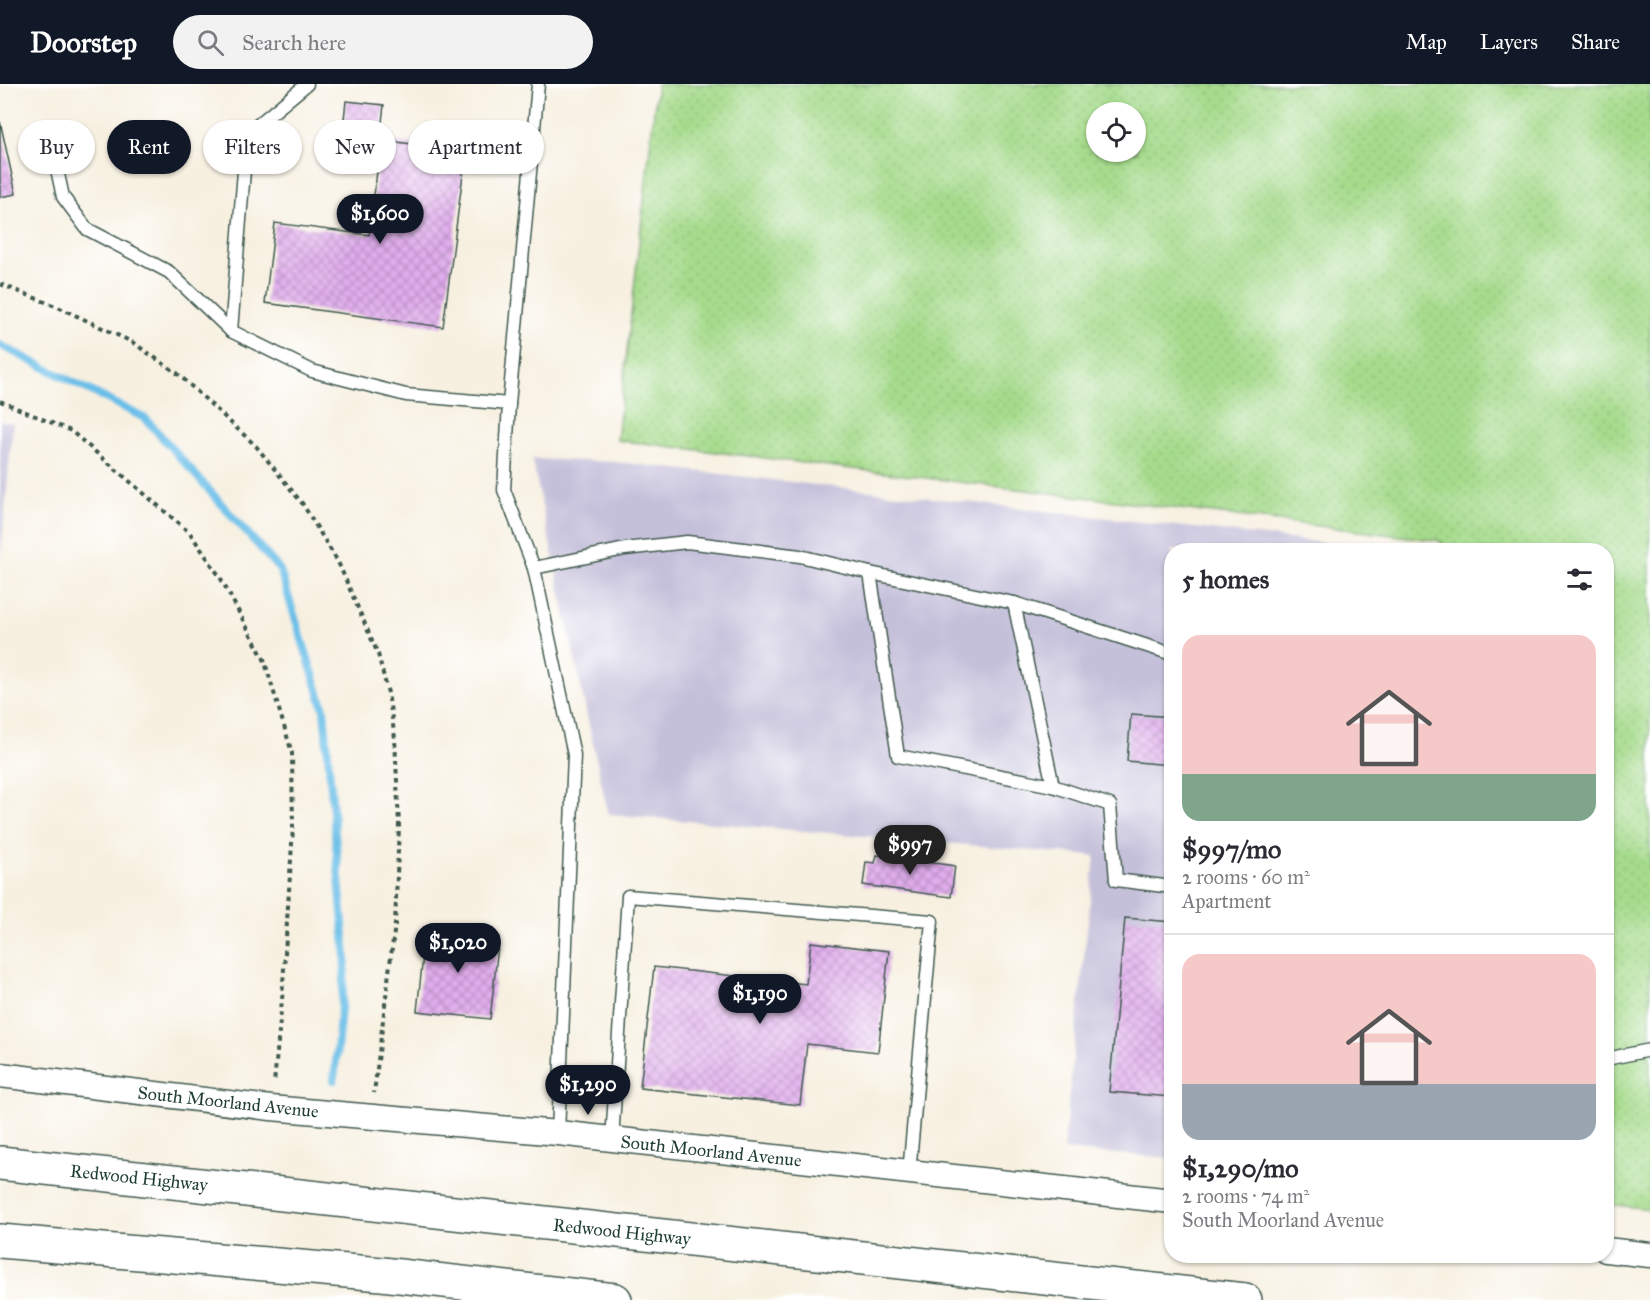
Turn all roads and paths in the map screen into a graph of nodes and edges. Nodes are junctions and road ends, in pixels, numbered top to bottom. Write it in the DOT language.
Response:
graph roads {
  1 [pos="307,84"];
  2 [pos="538,84"];
  3 [pos="58,174"];
  4 [pos="0,284"];
  5 [pos="231,331"];
  6 [pos="0,401"];
  7 [pos="509,405"];
  8 [pos="534,568"];
  9 [pos="870,573"];
  10 [pos="1014,603"];
  11 [pos="1164,651"];
  12 [pos="1053,786"];
  13 [pos="1164,886"];
  14 [pos="1650,1050"];
  15 [pos="1614,1057"];
  16 [pos="0,1076"];
  17 [pos="271,1108"];
  18 [pos="371,1118"];
  19 [pos="558,1133"];
  20 [pos="612,1140"];
  21 [pos="0,1163"];
  22 [pos="909,1173"];
  23 [pos="1164,1201"];
  24 [pos="0,1241"];
  25 [pos="1614,1251"];
  26 [pos="1650,1255"];
  27 [pos="615,1300"];
  28 [pos="1245,1300"];
  1 -- 5 [label="lane"];
  2 -- 7 [label="lane"];
  3 -- 5 [label="lane"];
  4 -- 18 [label="path"];
  5 -- 7 [label="lane"];
  6 -- 17 [label="path"];
  7 -- 8 [label="lane"];
  8 -- 9 [label="lane"];
  8 -- 19 [label="lane"];
  9 -- 10 [label="lane"];
  9 -- 12 [label="lane"];
  10 -- 11 [label="lane"];
  10 -- 12 [label="lane"];
  12 -- 13 [label="lane"];
  14 -- 15 [label="lane"];
  16 -- 17 [label="street, South Moorland Avenue"];
  17 -- 18 [label="street, South Moorland Avenue"];
  18 -- 19 [label="street, South Moorland Avenue"];
  19 -- 20 [label="street, South Moorland Avenue"];
  20 -- 22 [label="street, South Moorland Avenue"];
  20 -- 22 [label="lane"];
  21 -- 28 [label="highway, Redwood Highway"];
  22 -- 23 [label="street, South Moorland Avenue"];
  24 -- 27 [label="highway"];
  25 -- 26 [label="street"];
}
